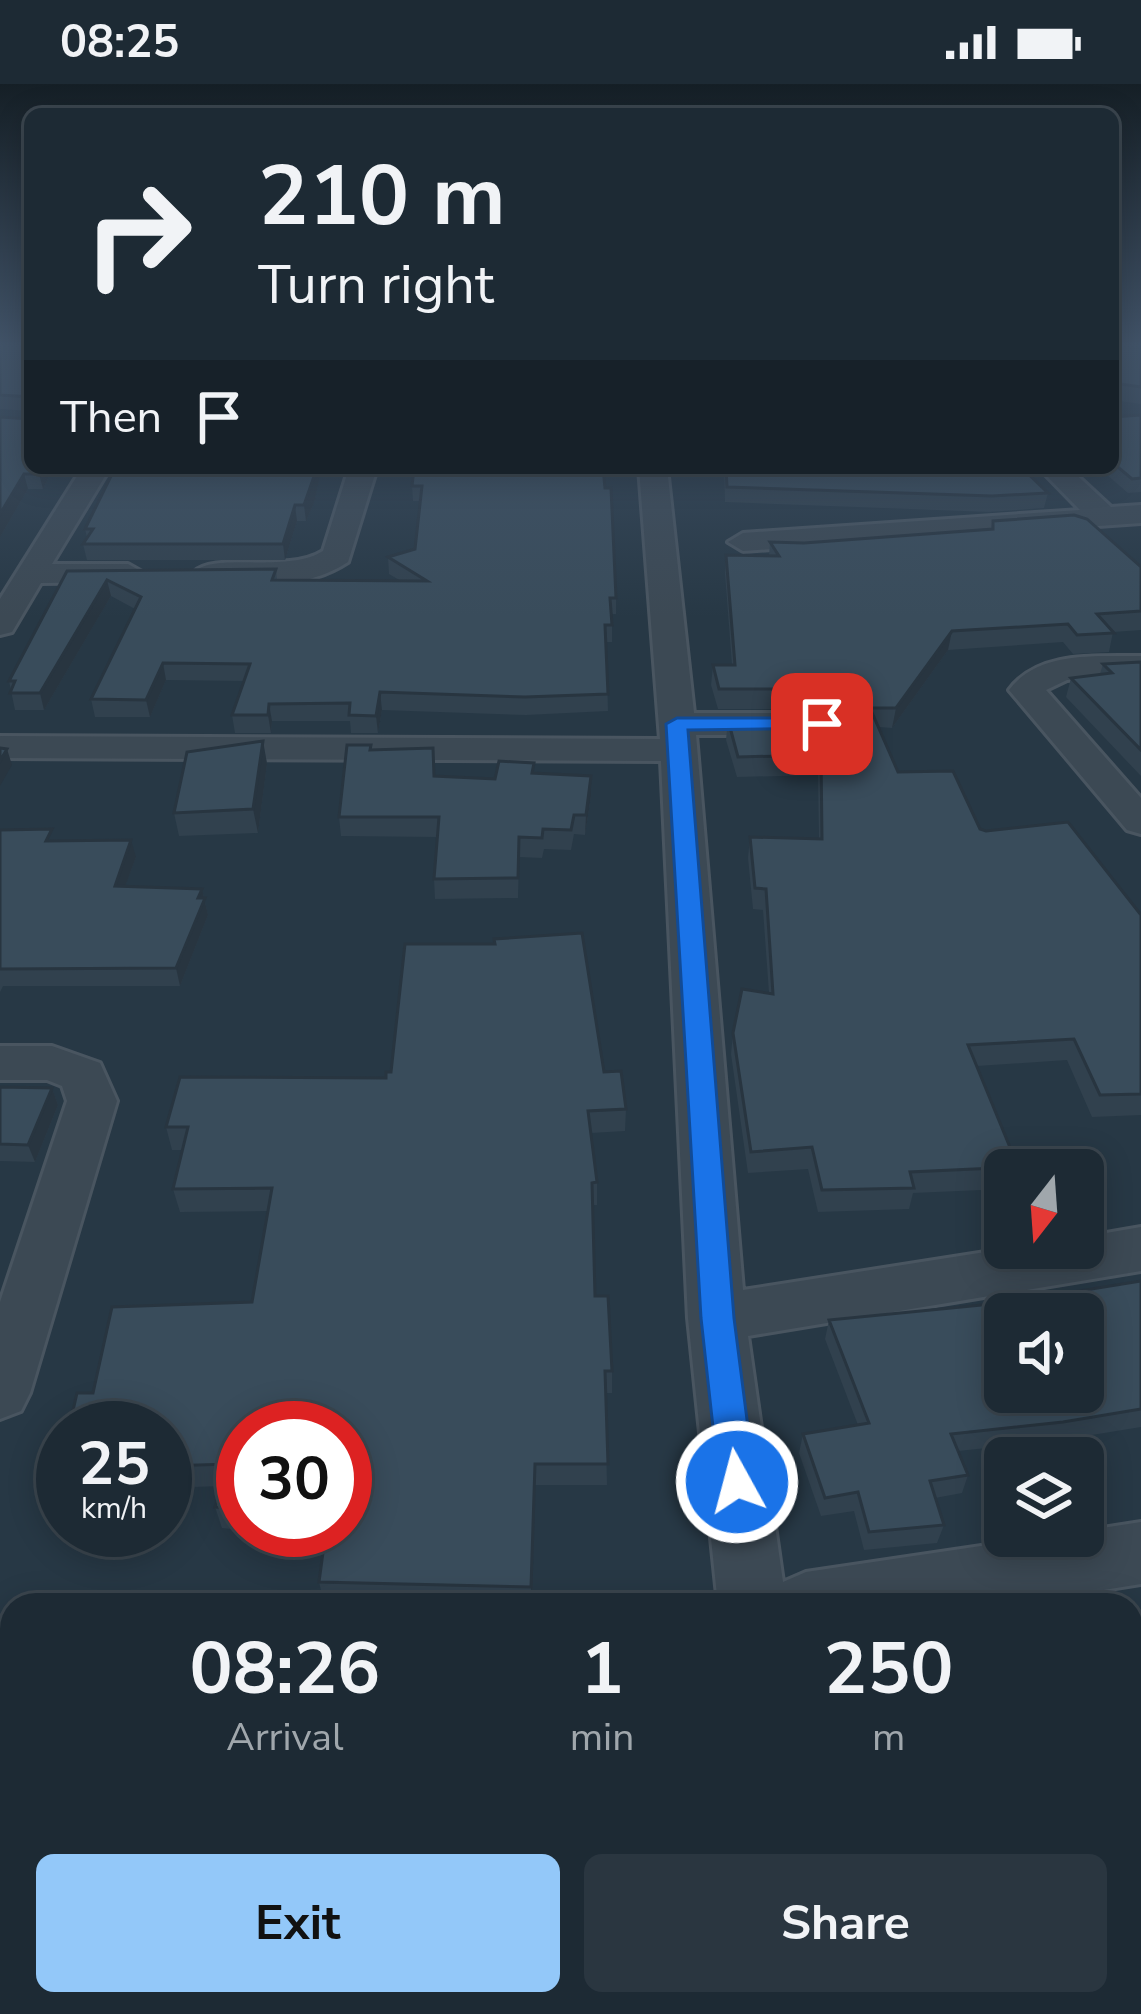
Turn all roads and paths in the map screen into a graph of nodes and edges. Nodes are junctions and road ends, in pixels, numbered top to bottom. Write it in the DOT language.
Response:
graph roads {
  1 [pos="92,474"];
  2 [pos="361,474"];
  3 [pos="654,474"];
  4 [pos="1058,474"];
  5 [pos="1141,514"];
  6 [pos="1103,516"];
  7 [pos="743,542"];
  8 [pos="31,574"];
  9 [pos="0,625"];
  10 [pos="1141,666"];
  11 [pos="822,724"];
  12 [pos="677,737"];
  13 [pos="0,747"];
  14 [pos="1141,822"];
  15 [pos="0,1063"];
  16 [pos="1141,1250"];
  17 [pos="717,1318"];
  18 [pos="0,1393"];
  19 [pos="1141,1553"];
  20 [pos="1066,1587"];
  21 [pos="751,1593"];
  22 [pos="979,1593"];
  1 -- 8 [label="street"];
  2 -- 8 [label="street"];
  3 -- 12 [label="street"];
  4 -- 6 [label="street"];
  5 -- 6 [label="street"];
  6 -- 7 [label="street"];
  8 -- 9 [label="street"];
  10 -- 14 [label="street"];
  11 -- 12 [label="street"];
  12 -- 13 [label="street"];
  12 -- 17 [label="street"];
  15 -- 18 [label="street"];
  16 -- 17 [label="street"];
  17 -- 21 [label="street"];
  19 -- 20 [label="street"];
  20 -- 22 [label="street"];
}
